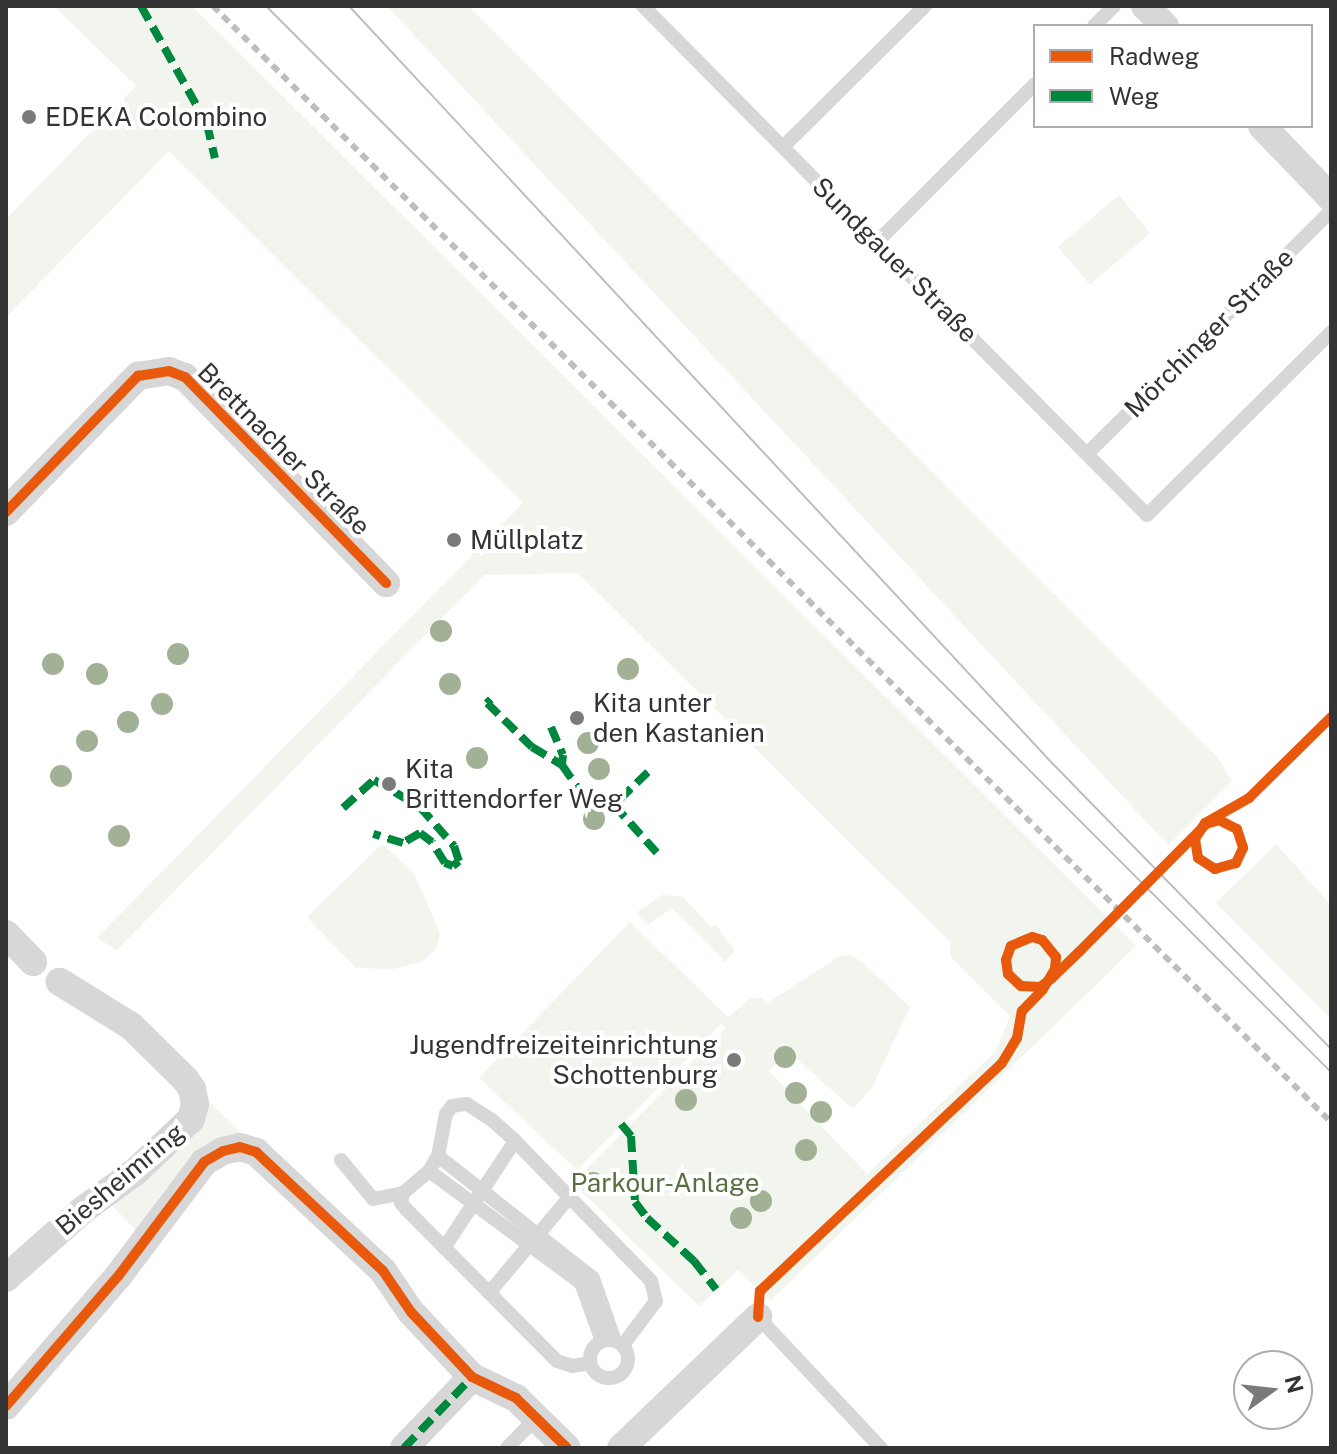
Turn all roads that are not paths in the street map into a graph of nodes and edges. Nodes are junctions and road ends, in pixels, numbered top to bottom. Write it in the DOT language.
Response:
graph roads {
  1 [pos="643,6"];
  2 [pos="925,6"];
  3 [pos="1114,6"];
  4 [pos="1145,6"];
  5 [pos="1096,24"];
  6 [pos="1163,24"];
  7 [pos="1033,86"];
  8 [pos="1264,128"];
  9 [pos="783,147"];
  10 [pos="1331,198"];
  11 [pos="1331,211"];
  12 [pos="877,242"];
  13 [pos="1331,332"];
  14 [pos="1087,454"];
  15 [pos="6,512"];
  16 [pos="386,583"];
  17 [pos="6,934"];
  18 [pos="33,962"];
  19 [pos="60,982"];
  20 [pos="515,1141"];
  21 [pos="438,1156"];
  22 [pos="341,1160"];
  23 [pos="429,1171"];
  24 [pos="403,1193"];
  25 [pos="479,1198"];
  26 [pos="568,1199"];
  27 [pos="535,1239"];
  28 [pos="444,1248"];
  29 [pos="6,1278"];
  30 [pos="489,1293"];
  31 [pos="758,1317"];
  32 [pos="614,1342"];
  33 [pos="590,1363"];
  34 [pos="472,1377"];
  35 [pos="6,1406"];
  36 [pos="536,1418"];
  37 [pos="404,1448"];
  38 [pos="507,1448"];
  39 [pos="567,1448"];
  40 [pos="621,1448"];
  41 [pos="881,1448"];
  1 -- 9 [label="lane, Sundgauer Straße"];
  2 -- 9 [label="lane"];
  3 -- 5 [label="lane"];
  4 -- 6 [label="street"];
  7 -- 12 [label="lane"];
  8 -- 10 [label="street"];
  9 -- 12 [label="lane, Sundgauer Straße"];
  11 -- 14 [label="lane, Mörchinger Straße"];
  12 -- 14 [label="lane, Sundgauer Straße"];
  13 -- 14 [label="lane, Sundgauer Straße"];
  15 -- 16 [label="street, Brettnacher Straße"];
  17 -- 18 [label="street"];
  19 -- 29 [label="street, Biesheimring"];
  20 -- 21 [label="lane"];
  20 -- 25 [label="lane"];
  20 -- 26 [label="lane"];
  21 -- 23 [label="lane"];
  21 -- 25 [label="lane"];
  22 -- 24 [label="lane"];
  23 -- 24 [label="lane"];
  23 -- 25 [label="lane"];
  24 -- 28 [label="lane"];
  25 -- 27 [label="lane"];
  25 -- 28 [label="lane"];
  26 -- 27 [label="lane"];
  26 -- 32 [label="lane"];
  27 -- 30 [label="lane"];
  27 -- 32 [label="lane"];
  28 -- 30 [label="lane"];
  30 -- 33 [label="lane"];
  31 -- 40 [label="street"];
  31 -- 41 [label="lane"];
  32 -- 33 [label="lane"];
  32 -- 33 [label="lane"];
  34 -- 35 [label="street"];
  34 -- 36 [label="street"];
  34 -- 37 [label="street"];
  36 -- 38 [label="lane"];
  36 -- 39 [label="street"];
}
